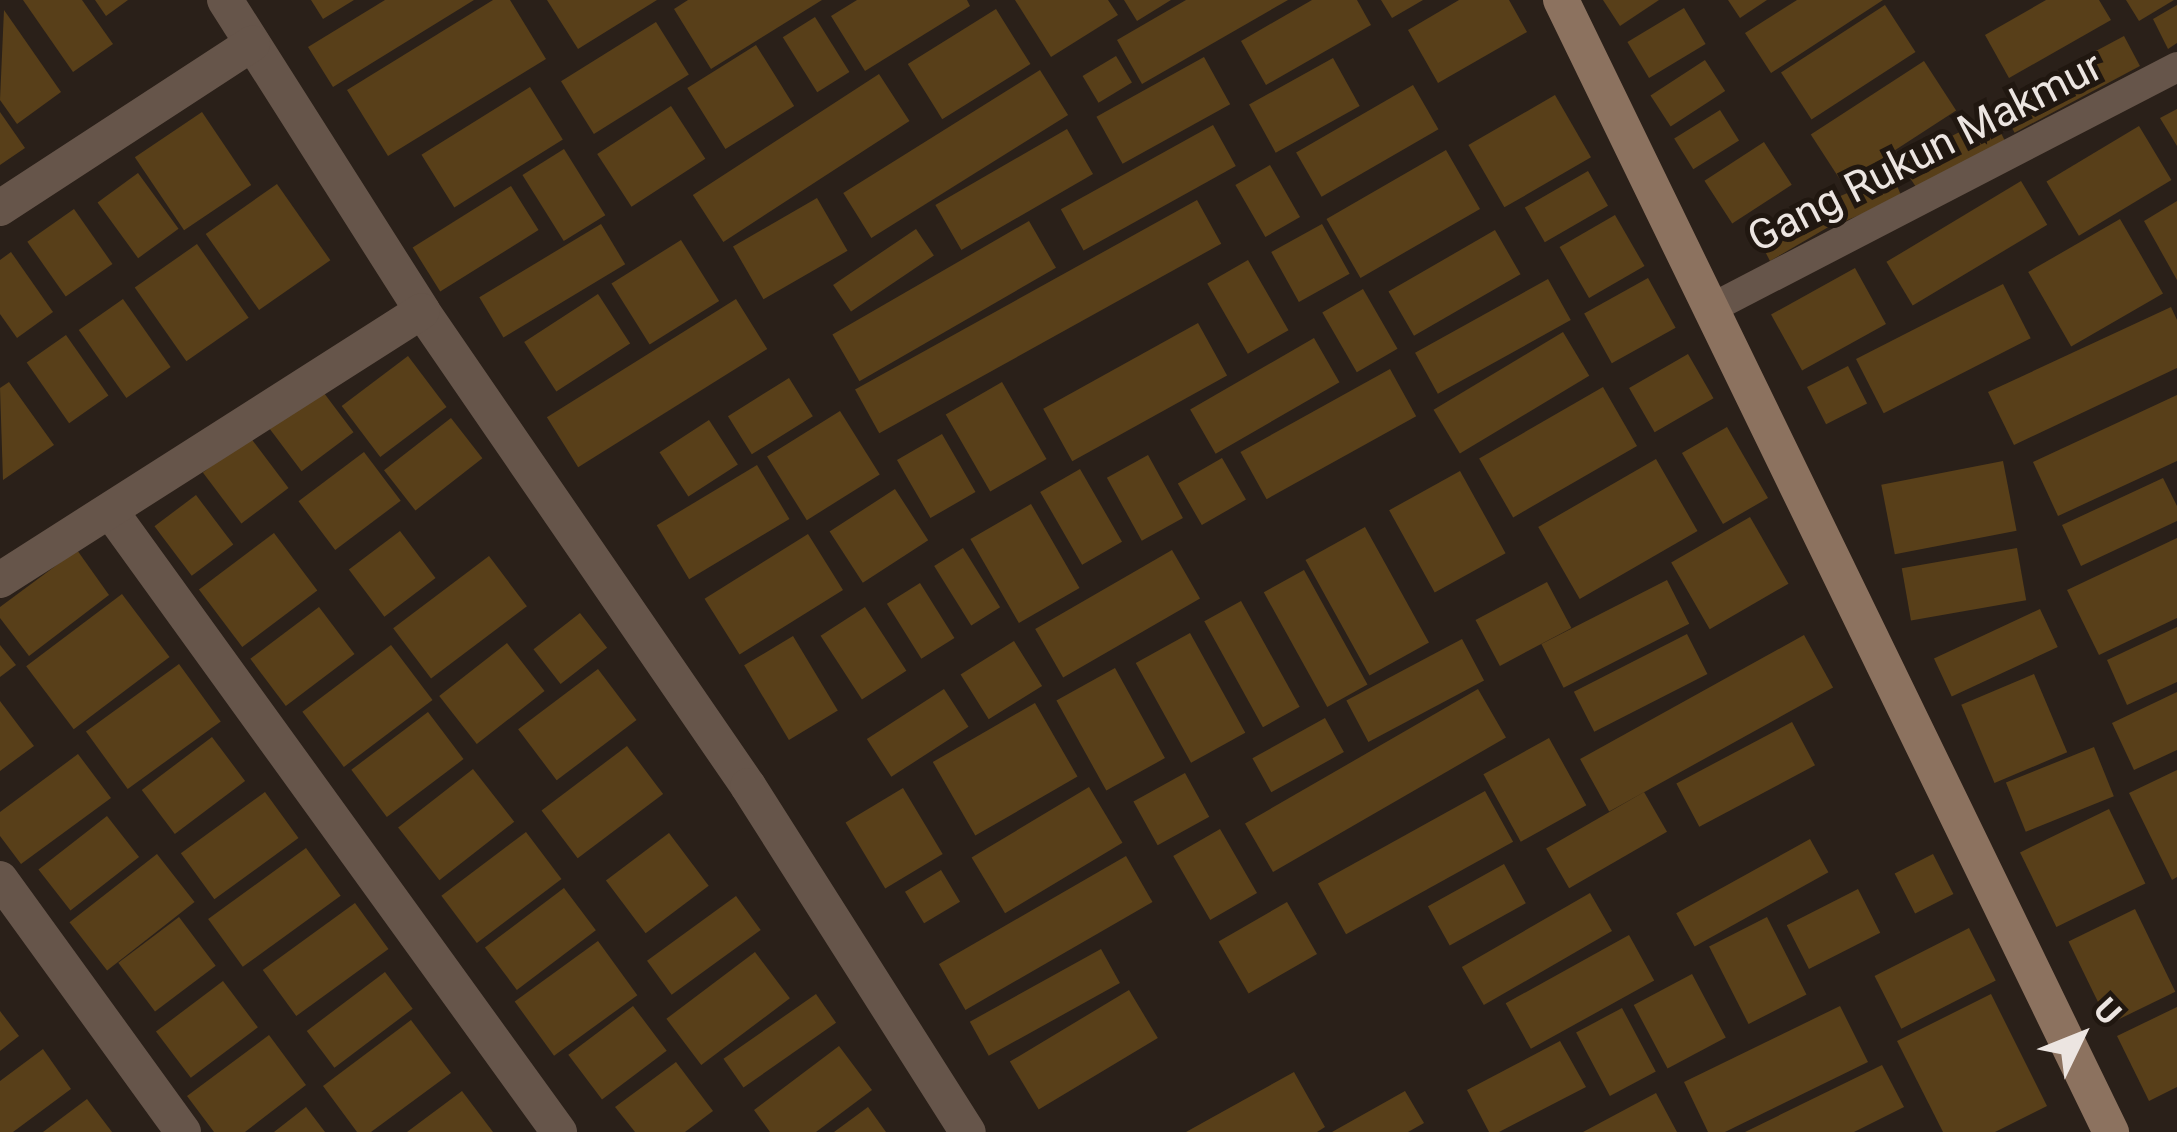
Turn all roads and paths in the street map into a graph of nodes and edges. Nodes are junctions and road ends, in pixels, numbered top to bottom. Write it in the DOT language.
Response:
graph roads {
  1 [pos="225,0"];
  2 [pos="1561,0"];
  3 [pos="252,44"];
  4 [pos="2177,68"];
  5 [pos="0,208"];
  6 [pos="1710,309"];
  7 [pos="422,311"];
  8 [pos="111,512"];
  9 [pos="0,580"];
  10 [pos="0,879"];
  11 [pos="183,1132"];
  12 [pos="559,1132"];
  13 [pos="968,1132"];
  14 [pos="2111,1132"];
  1 -- 3 [label="street"];
  2 -- 6 [label="street"];
  3 -- 5 [label="street"];
  3 -- 7 [label="street"];
  4 -- 6 [label="lane, Gang Rukun Makmur"];
  6 -- 14 [label="street"];
  7 -- 8 [label="street"];
  7 -- 13 [label="street"];
  8 -- 9 [label="street"];
  8 -- 12 [label="street"];
  10 -- 11 [label="street"];
}
